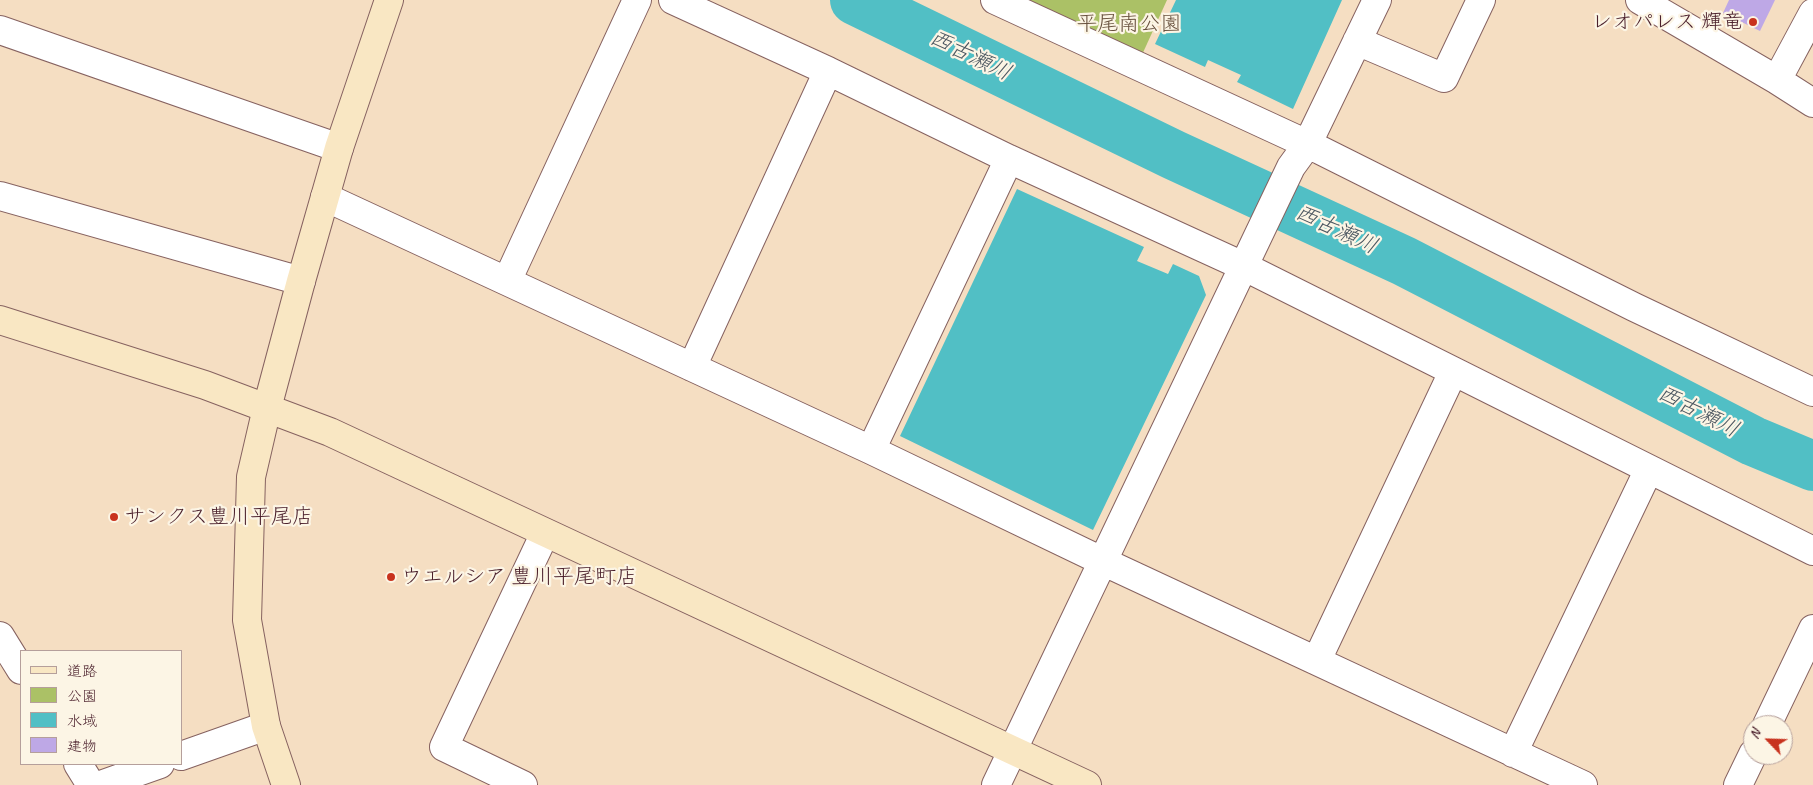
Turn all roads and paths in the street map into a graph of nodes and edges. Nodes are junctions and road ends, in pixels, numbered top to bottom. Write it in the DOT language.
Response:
graph roads {
  1 [pos="389,0"];
  2 [pos="637,0"];
  3 [pos="673,0"];
  4 [pos="995,0"];
  5 [pos="1377,0"];
  6 [pos="1481,0"];
  7 [pos="1640,0"];
  8 [pos="1813,14"];
  9 [pos="0,30"];
  10 [pos="1357,40"];
  11 [pos="828,71"];
  12 [pos="1777,80"];
  13 [pos="1813,103"];
  14 [pos="1307,145"];
  15 [pos="339,148"];
  16 [pos="1009,159"];
  17 [pos="0,196"];
  18 [pos="325,197"];
  19 [pos="1243,266"];
  20 [pos="507,281"];
  21 [pos="300,282"];
  22 [pos="0,320"];
  23 [pos="692,367"];
  24 [pos="1453,372"];
  25 [pos="1813,392"];
  26 [pos="267,408"];
  27 [pos="871,450"];
  28 [pos="1649,469"];
  29 [pos="546,533"];
  30 [pos="1813,550"];
  31 [pos="1102,561"];
  32 [pos="1813,629"];
  33 [pos="0,636"];
  34 [pos="1316,660"];
  35 [pos="20,668"];
  36 [pos="1772,715"];
  37 [pos="266,726"];
  38 [pos="1012,750"];
  39 [pos="1513,753"];
  40 [pos="182,756"];
  41 [pos="79,765"];
  42 [pos="157,765"];
  43 [pos="1748,765"];
  44 [pos="91,785"];
  45 [pos="101,785"];
  46 [pos="286,785"];
  47 [pos="523,785"];
  48 [pos="996,785"];
  49 [pos="1087,785"];
  50 [pos="1583,785"];
  51 [pos="1738,785"];
  1 -- 15 [label="street"];
  2 -- 20 [label="street"];
  3 -- 11 [label="street"];
  4 -- 14 [label="street"];
  5 -- 10 [label="street"];
  6 -- 10 [label="street"];
  7 -- 12 [label="street"];
  8 -- 12 [label="street"];
  9 -- 15 [label="street"];
  10 -- 14 [label="street"];
  11 -- 16 [label="street"];
  11 -- 23 [label="street"];
  12 -- 13 [label="street"];
  14 -- 19 [label="street"];
  14 -- 25 [label="street"];
  15 -- 18 [label="street"];
  16 -- 19 [label="street"];
  16 -- 27 [label="street"];
  17 -- 21 [label="street"];
  18 -- 20 [label="street"];
  18 -- 21 [label="street"];
  19 -- 24 [label="street"];
  19 -- 31 [label="street"];
  20 -- 23 [label="street"];
  21 -- 26 [label="street"];
  22 -- 26 [label="street"];
  23 -- 27 [label="street"];
  24 -- 28 [label="street"];
  24 -- 34 [label="street"];
  26 -- 29 [label="street"];
  26 -- 37 [label="street"];
  27 -- 31 [label="street"];
  28 -- 30 [label="street"];
  28 -- 39 [label="street"];
  29 -- 38 [label="street"];
  29 -- 47 [label="street"];
  31 -- 34 [label="street"];
  31 -- 38 [label="street"];
  32 -- 36 [label="street"];
  33 -- 35 [label="street"];
  34 -- 39 [label="street"];
  37 -- 40 [label="street"];
  37 -- 46 [label="street"];
  38 -- 48 [label="street"];
  38 -- 49 [label="street"];
  39 -- 50 [label="street"];
  41 -- 44 [label="street"];
  42 -- 45 [label="street"];
  43 -- 51 [label="street"];
}
